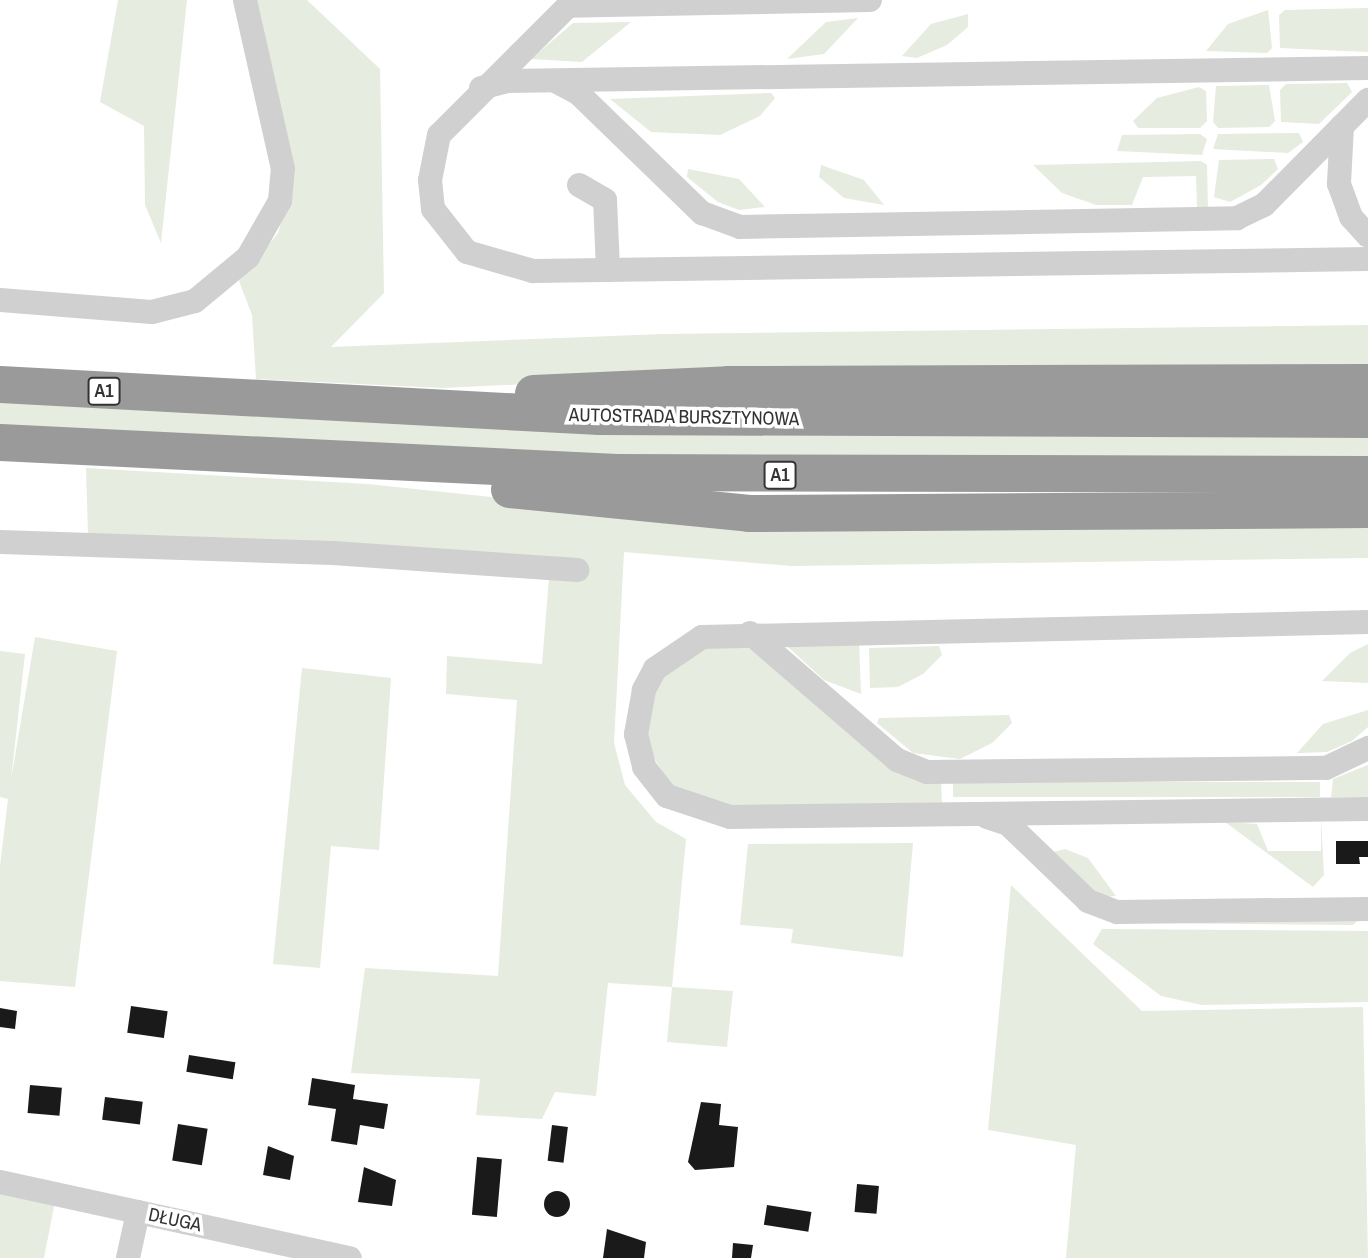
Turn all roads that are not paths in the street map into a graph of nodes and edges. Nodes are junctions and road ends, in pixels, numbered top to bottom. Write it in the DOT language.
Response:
graph roads {
  1 [pos="245,0"];
  2 [pos="870,0"];
  3 [pos="1368,68"];
  4 [pos="557,82"];
  5 [pos="480,88"];
  6 [pos="1368,100"];
  7 [pos="1342,126"];
  8 [pos="579,185"];
  9 [pos="1368,236"];
  10 [pos="1368,259"];
  11 [pos="608,270"];
  12 [pos="0,299"];
  13 [pos="1368,382"];
  14 [pos="0,384"];
  15 [pos="208,398"];
  16 [pos="1368,419"];
  17 [pos="0,442"];
  18 [pos="192,452"];
  19 [pos="1368,474"];
  20 [pos="1368,509"];
  21 [pos="0,542"];
  22 [pos="577,570"];
  23 [pos="1368,622"];
  24 [pos="750,633"];
  25 [pos="1368,748"];
  26 [pos="1368,808"];
  27 [pos="973,814"];
  28 [pos="1368,909"];
  29 [pos="0,1182"];
  30 [pos="138,1212"];
  31 [pos="128,1258"];
  32 [pos="350,1258"];
  1 -- 12 [label="street"];
  2 -- 5 [label="street"];
  3 -- 4 [label="street"];
  4 -- 5 [label="street"];
  4 -- 7 [label="street"];
  5 -- 11 [label="street"];
  6 -- 7 [label="street"];
  7 -- 9 [label="street"];
  8 -- 11 [label="street"];
  10 -- 11 [label="street"];
  13 -- 15 [label="highway"];
  14 -- 15 [label="highway, AUTOSTRADA BURSZTYNOWA / A1"];
  15 -- 16 [label="highway, AUTOSTRADA BURSZTYNOWA / A1"];
  17 -- 18 [label="highway, A1"];
  18 -- 19 [label="highway, A1"];
  18 -- 20 [label="highway"];
  21 -- 22 [label="street"];
  23 -- 24 [label="street"];
  24 -- 25 [label="street"];
  24 -- 27 [label="street"];
  26 -- 27 [label="street"];
  27 -- 28 [label="street"];
  29 -- 30 [label="street, DŁUGA"];
  30 -- 31 [label="street"];
  30 -- 32 [label="street, DŁUGA"];
}
